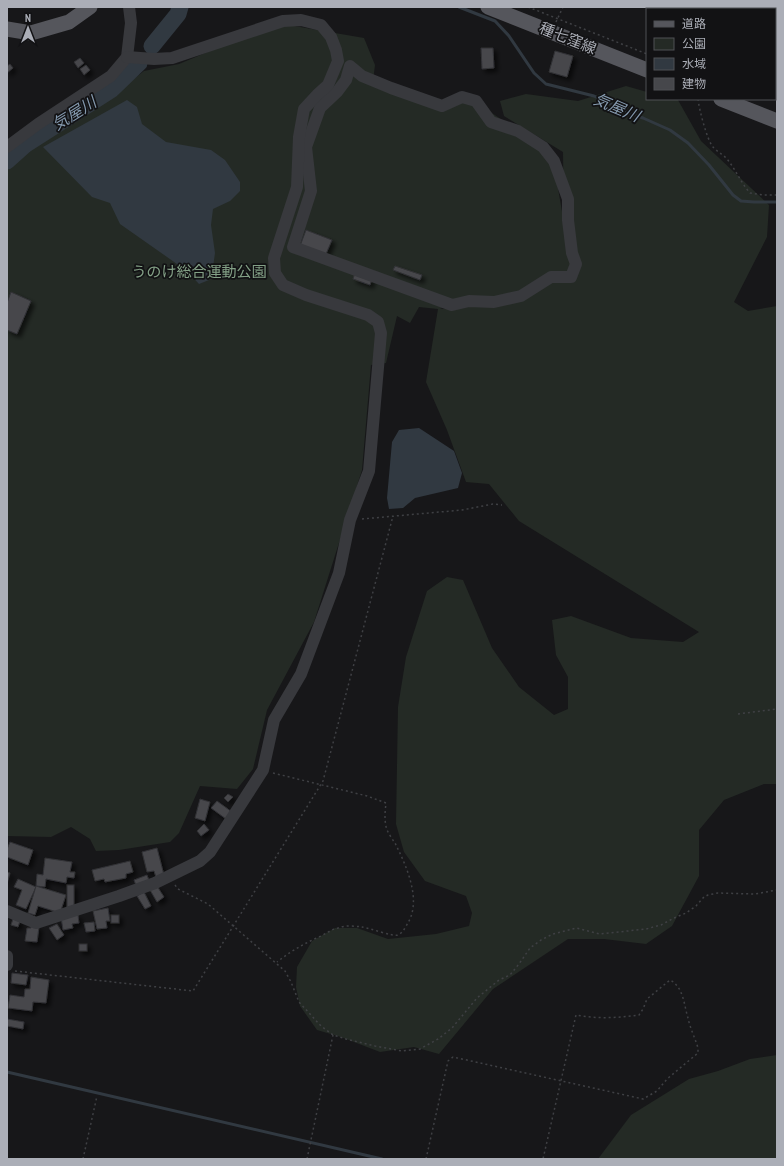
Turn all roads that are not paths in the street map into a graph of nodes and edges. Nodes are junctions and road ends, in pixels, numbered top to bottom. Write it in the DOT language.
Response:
graph roads {
  1 [pos="90,7"];
  2 [pos="129,7"];
  3 [pos="488,7"];
  4 [pos="7,29"];
  5 [pos="127,57"];
  6 [pos="646,70"];
  7 [pos="362,76"];
  8 [pos="724,100"];
  9 [pos="777,121"];
  10 [pos="7,147"];
  11 [pos="7,911"];
  12 [pos="7,956"];
  13 [pos="11,968"];
  1 -- 4 [label="main road"];
  2 -- 5 [label="street"];
  3 -- 6 [label="main road, 種七窪線"];
  5 -- 10 [label="street"];
  5 -- 11 [label="street"];
  7 -- 7 [label="street"];
  8 -- 9 [label="main road"];
  12 -- 13 [label="street"];
}
